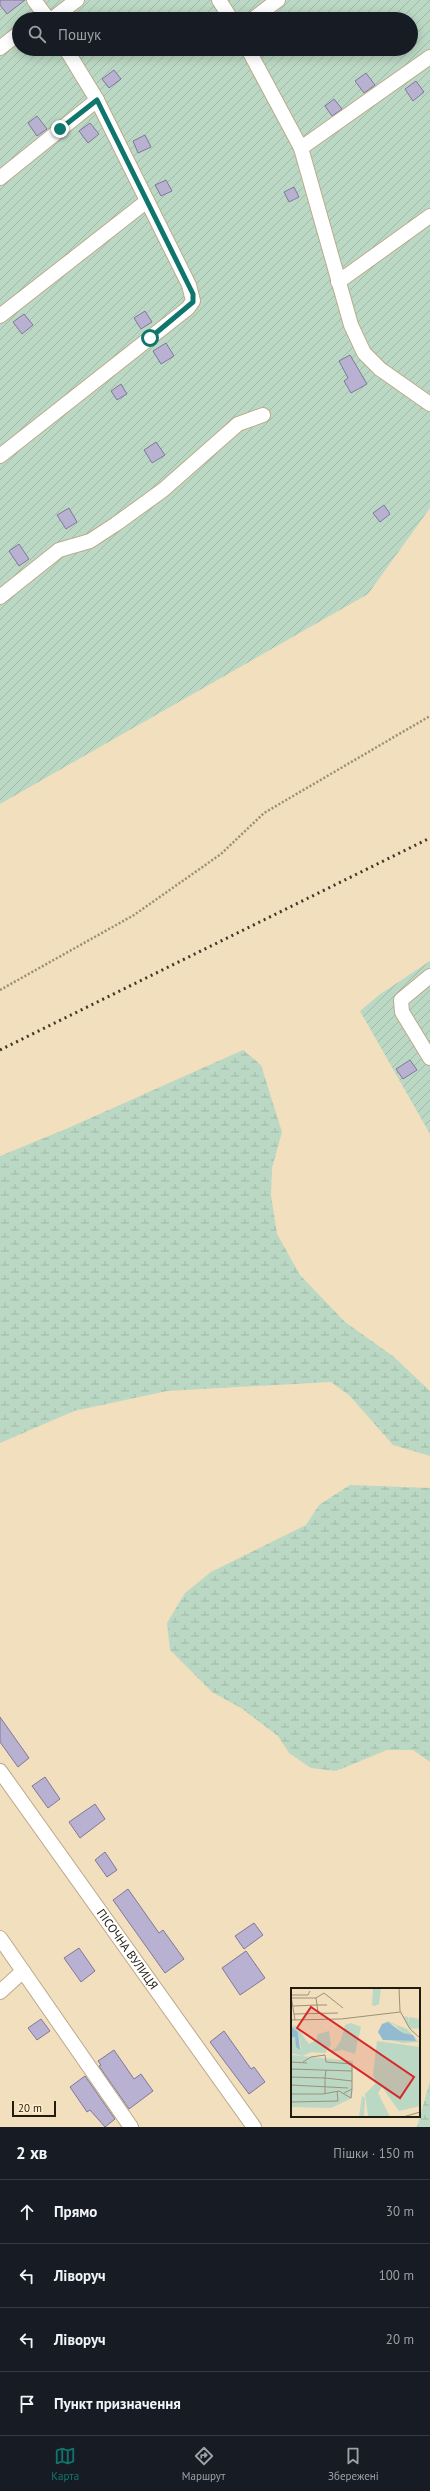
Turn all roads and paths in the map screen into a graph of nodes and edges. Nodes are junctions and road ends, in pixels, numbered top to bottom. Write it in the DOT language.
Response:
graph roads {
  1 [pos="34,0"];
  2 [pos="77,0"];
  3 [pos="219,0"];
  4 [pos="278,0"];
  5 [pos="41,12"];
  6 [pos="56,12"];
  7 [pos="227,12"];
  8 [pos="262,12"];
  9 [pos="12,39"];
  10 [pos="0,48"];
  11 [pos="70,56"];
  12 [pos="252,56"];
  13 [pos="430,58"];
  14 [pos="97,100"];
  15 [pos="302,148"];
  16 [pos="0,178"];
  17 [pos="147,201"];
  18 [pos="430,216"];
  19 [pos="338,282"];
  20 [pos="0,316"];
  21 [pos="430,404"];
  22 [pos="262,415"];
  23 [pos="0,456"];
  24 [pos="0,597"];
  25 [pos="430,716"];
  26 [pos="430,976"];
  27 [pos="0,990"];
  28 [pos="430,1058"];
  29 [pos="0,1771"];
  30 [pos="0,1938"];
  31 [pos="23,1971"];
  32 [pos="0,1992"];
  33 [pos="131,2127"];
  34 [pos="254,2127"];
  1 -- 5 [label="street"];
  2 -- 6 [label="street"];
  3 -- 7 [label="street"];
  4 -- 8 [label="street"];
  9 -- 10 [label="street"];
  11 -- 14 [label="street"];
  12 -- 15 [label="street"];
  13 -- 15 [label="street"];
  14 -- 16 [label="street"];
  14 -- 17 [label="street"];
  15 -- 19 [label="street"];
  17 -- 20 [label="street"];
  17 -- 23 [label="street"];
  18 -- 19 [label="street"];
  19 -- 21 [label="street"];
  22 -- 24 [label="street"];
  25 -- 27 [label="path"];
  26 -- 28 [label="street"];
  29 -- 34 [label="street, ПІСОЧНА ВУЛИЦЯ"];
  30 -- 31 [label="street"];
  31 -- 32 [label="street"];
  31 -- 33 [label="street"];
}
